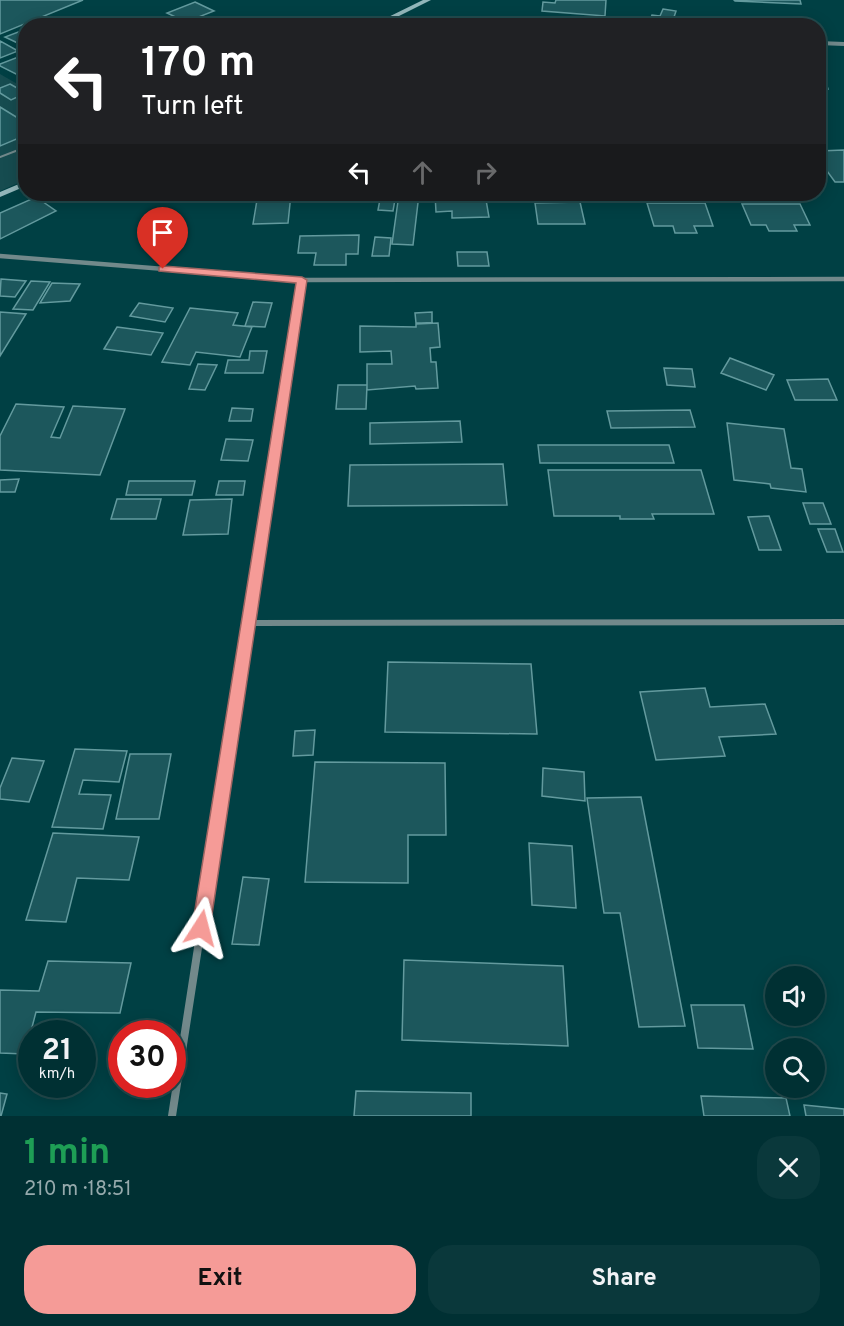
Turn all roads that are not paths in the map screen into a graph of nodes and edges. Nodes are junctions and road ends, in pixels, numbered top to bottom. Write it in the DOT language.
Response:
graph roads {
  1 [pos="428,0"];
  2 [pos="390,18"];
  3 [pos="826,43"];
  4 [pos="844,44"];
  5 [pos="18,150"];
  6 [pos="0,157"];
  7 [pos="18,187"];
  8 [pos="0,195"];
  9 [pos="0,256"];
  10 [pos="844,279"];
  11 [pos="302,280"];
  12 [pos="844,622"];
  13 [pos="248,623"];
  14 [pos="172,1116"];
  1 -- 2 [label="street"];
  3 -- 4 [label="street"];
  5 -- 6 [label="lane"];
  7 -- 8 [label="street"];
  9 -- 11 [label="street"];
  10 -- 11 [label="street"];
  11 -- 13 [label="street"];
  12 -- 13 [label="street"];
  13 -- 14 [label="street"];
}
